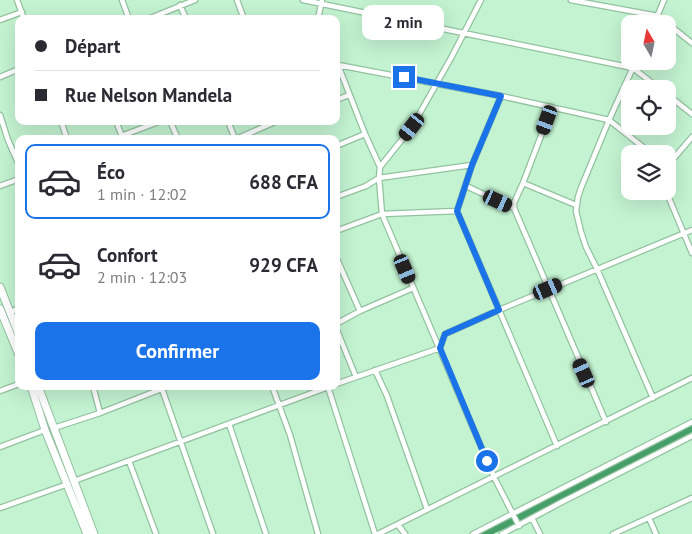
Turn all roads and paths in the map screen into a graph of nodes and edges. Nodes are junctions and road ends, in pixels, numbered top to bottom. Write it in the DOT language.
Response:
graph roads {
  1 [pos="17,0"];
  2 [pos="122,0"];
  3 [pos="192,0"];
  4 [pos="237,0"];
  5 [pos="303,0"];
  6 [pos="481,0"];
  7 [pos="571,0"];
  8 [pos="664,0"];
  9 [pos="321,2"];
  10 [pos="180,5"];
  11 [pos="22,12"];
  12 [pos="23,15"];
  13 [pos="128,15"];
  14 [pos="157,15"];
  15 [pos="184,15"];
  16 [pos="243,15"];
  17 [pos="319,15"];
  18 [pos="653,15"];
  19 [pos="658,15"];
  20 [pos="0,20"];
  21 [pos="676,30"];
  22 [pos="465,33"];
  23 [pos="692,43"];
  24 [pos="340,65"];
  25 [pos="621,66"];
  26 [pos="632,70"];
  27 [pos="636,70"];
  28 [pos="15,71"];
  29 [pos="340,71"];
  30 [pos="0,77"];
  31 [pos="648,80"];
  32 [pos="437,83"];
  33 [pos="350,95"];
  34 [pos="501,96"];
  35 [pos="340,99"];
  36 [pos="676,101"];
  37 [pos="552,107"];
  38 [pos="692,114"];
  39 [pos="0,115"];
  40 [pos="609,120"];
  41 [pos="151,125"];
  42 [pos="268,125"];
  43 [pos="365,134"];
  44 [pos="127,135"];
  45 [pos="245,135"];
  46 [pos="692,137"];
  47 [pos="340,144"];
  48 [pos="640,145"];
  49 [pos="15,156"];
  50 [pos="676,156"];
  51 [pos="472,165"];
  52 [pos="380,167"];
  53 [pos="379,178"];
  54 [pos="15,180"];
  55 [pos="523,183"];
  56 [pos="0,186"];
  57 [pos="466,186"];
  58 [pos="340,196"];
  59 [pos="670,200"];
  60 [pos="576,206"];
  61 [pos="514,208"];
  62 [pos="457,211"];
  63 [pos="382,214"];
  64 [pos="340,230"];
  65 [pos="692,230"];
  66 [pos="683,233"];
  67 [pos="692,253"];
  68 [pos="597,269"];
  69 [pos="340,272"];
  70 [pos="0,287"];
  71 [pos="413,288"];
  72 [pos="548,289"];
  73 [pos="15,310"];
  74 [pos="499,310"];
  75 [pos="360,311"];
  76 [pos="10,312"];
  77 [pos="1,314"];
  78 [pos="340,322"];
  79 [pos="15,325"];
  80 [pos="340,338"];
  81 [pos="15,346"];
  82 [pos="440,348"];
  83 [pos="375,370"];
  84 [pos="356,377"];
  85 [pos="692,378"];
  86 [pos="340,383"];
  87 [pos="15,385"];
  88 [pos="32,390"];
  89 [pos="40,390"];
  90 [pos="94,390"];
  91 [pos="156,390"];
  92 [pos="162,390"];
  93 [pos="273,390"];
  94 [pos="322,390"];
  95 [pos="331,390"];
  96 [pos="0,391"];
  97 [pos="653,398"];
  98 [pos="279,406"];
  99 [pos="100,413"];
  100 [pos="606,422"];
  101 [pos="692,422"];
  102 [pos="229,424"];
  103 [pos="54,428"];
  104 [pos="45,430"];
  105 [pos="692,436"];
  106 [pos="181,442"];
  107 [pos="558,446"];
  108 [pos="0,447"];
  109 [pos="129,461"];
  110 [pos="494,477"];
  111 [pos="71,483"];
  112 [pos="692,498"];
  113 [pos="0,508"];
  114 [pos="427,509"];
  115 [pos="81,510"];
  116 [pos="513,514"];
  117 [pos="532,518"];
  118 [pos="649,518"];
  119 [pos="398,525"];
  120 [pos="519,526"];
  121 [pos="88,534"];
  122 [pos="94,534"];
  123 [pos="156,534"];
  124 [pos="213,534"];
  125 [pos="266,534"];
  126 [pos="318,534"];
  127 [pos="377,534"];
  128 [pos="405,534"];
  129 [pos="473,534"];
  130 [pos="502,534"];
  131 [pos="540,534"];
  132 [pos="613,534"];
  133 [pos="656,534"];
  1 -- 11 [label="street"];
  2 -- 13 [label="street"];
  3 -- 10 [label="street"];
  4 -- 16 [label="street"];
  5 -- 9 [label="street"];
  6 -- 22 [label="street"];
  7 -- 18 [label="street"];
  8 -- 19 [label="street"];
  9 -- 17 [label="street"];
  9 -- 22 [label="street"];
  10 -- 14 [label="street"];
  10 -- 15 [label="street"];
  11 -- 12 [label="street"];
  11 -- 20 [label="street"];
  21 -- 23 [label="street"];
  22 -- 25 [label="street"];
  22 -- 32 [label="street"];
  24 -- 32 [label="street"];
  26 -- 40 [label="street"];
  27 -- 31 [label="street"];
  28 -- 30 [label="street"];
  29 -- 33 [label="street"];
  32 -- 34 [label="street"];
  32 -- 52 [label="street"];
  33 -- 35 [label="street"];
  33 -- 43 [label="street"];
  34 -- 37 [label="street"];
  34 -- 51 [label="street"];
  36 -- 38 [label="street"];
  37 -- 40 [label="street"];
  37 -- 55 [label="street"];
  39 -- 49 [label="street"];
  40 -- 48 [label="street"];
  40 -- 60 [label="street"];
  41 -- 44 [label="street"];
  42 -- 45 [label="street"];
  43 -- 47 [label="street"];
  43 -- 52 [label="street"];
  46 -- 50 [label="street"];
  51 -- 53 [label="street"];
  51 -- 57 [label="street"];
  52 -- 53 [label="street"];
  53 -- 58 [label="street"];
  53 -- 63 [label="street"];
  54 -- 56 [label="street"];
  55 -- 60 [label="street"];
  55 -- 61 [label="street"];
  57 -- 61 [label="street"];
  57 -- 62 [label="street"];
  59 -- 66 [label="street"];
  60 -- 68 [label="street"];
  61 -- 72 [label="street"];
  62 -- 63 [label="street"];
  62 -- 74 [label="street"];
  63 -- 64 [label="street"];
  63 -- 71 [label="street"];
  65 -- 66 [label="street"];
  66 -- 67 [label="street"];
  66 -- 68 [label="street"];
  68 -- 72 [label="street"];
  68 -- 97 [label="street"];
  69 -- 75 [label="street"];
  70 -- 76 [label="main road"];
  71 -- 75 [label="street"];
  71 -- 82 [label="street"];
  72 -- 74 [label="street"];
  72 -- 100 [label="street"];
  73 -- 76 [label="street"];
  74 -- 82 [label="street"];
  74 -- 107 [label="street"];
  75 -- 78 [label="street"];
  76 -- 77 [label="street"];
  76 -- 79 [label="main road"];
  77 -- 81 [label="main road"];
  80 -- 84 [label="street"];
  82 -- 83 [label="street"];
  82 -- 110 [label="street"];
  83 -- 84 [label="street"];
  83 -- 114 [label="street"];
  84 -- 86 [label="street"];
  85 -- 97 [label="street"];
  87 -- 96 [label="street"];
  88 -- 104 [label="main road"];
  89 -- 103 [label="main road"];
  90 -- 99 [label="street"];
  91 -- 99 [label="street"];
  92 -- 106 [label="street"];
  93 -- 98 [label="street"];
  94 -- 98 [label="street"];
  95 -- 127 [label="street"];
  97 -- 100 [label="street"];
  98 -- 102 [label="street"];
  98 -- 126 [label="street"];
  99 -- 103 [label="street"];
  100 -- 107 [label="street"];
  101 -- 116 [label="street"];
  102 -- 106 [label="street"];
  102 -- 125 [label="street"];
  103 -- 111 [label="main road"];
  104 -- 108 [label="street"];
  104 -- 111 [label="main road"];
  105 -- 117 [label="street"];
  106 -- 109 [label="street"];
  106 -- 124 [label="street"];
  107 -- 110 [label="street"];
  109 -- 111 [label="street"];
  109 -- 123 [label="street"];
  110 -- 114 [label="street"];
  110 -- 116 [label="street"];
  111 -- 113 [label="street"];
  111 -- 115 [label="main road"];
  112 -- 118 [label="street"];
  114 -- 119 [label="street"];
  115 -- 121 [label="main road"];
  115 -- 122 [label="main road"];
  116 -- 120 [label="street"];
  116 -- 129 [label="street"];
  117 -- 120 [label="street"];
  117 -- 131 [label="street"];
  118 -- 132 [label="street"];
  118 -- 133 [label="street"];
  119 -- 127 [label="street"];
  119 -- 128 [label="street"];
  120 -- 130 [label="street"];
}
